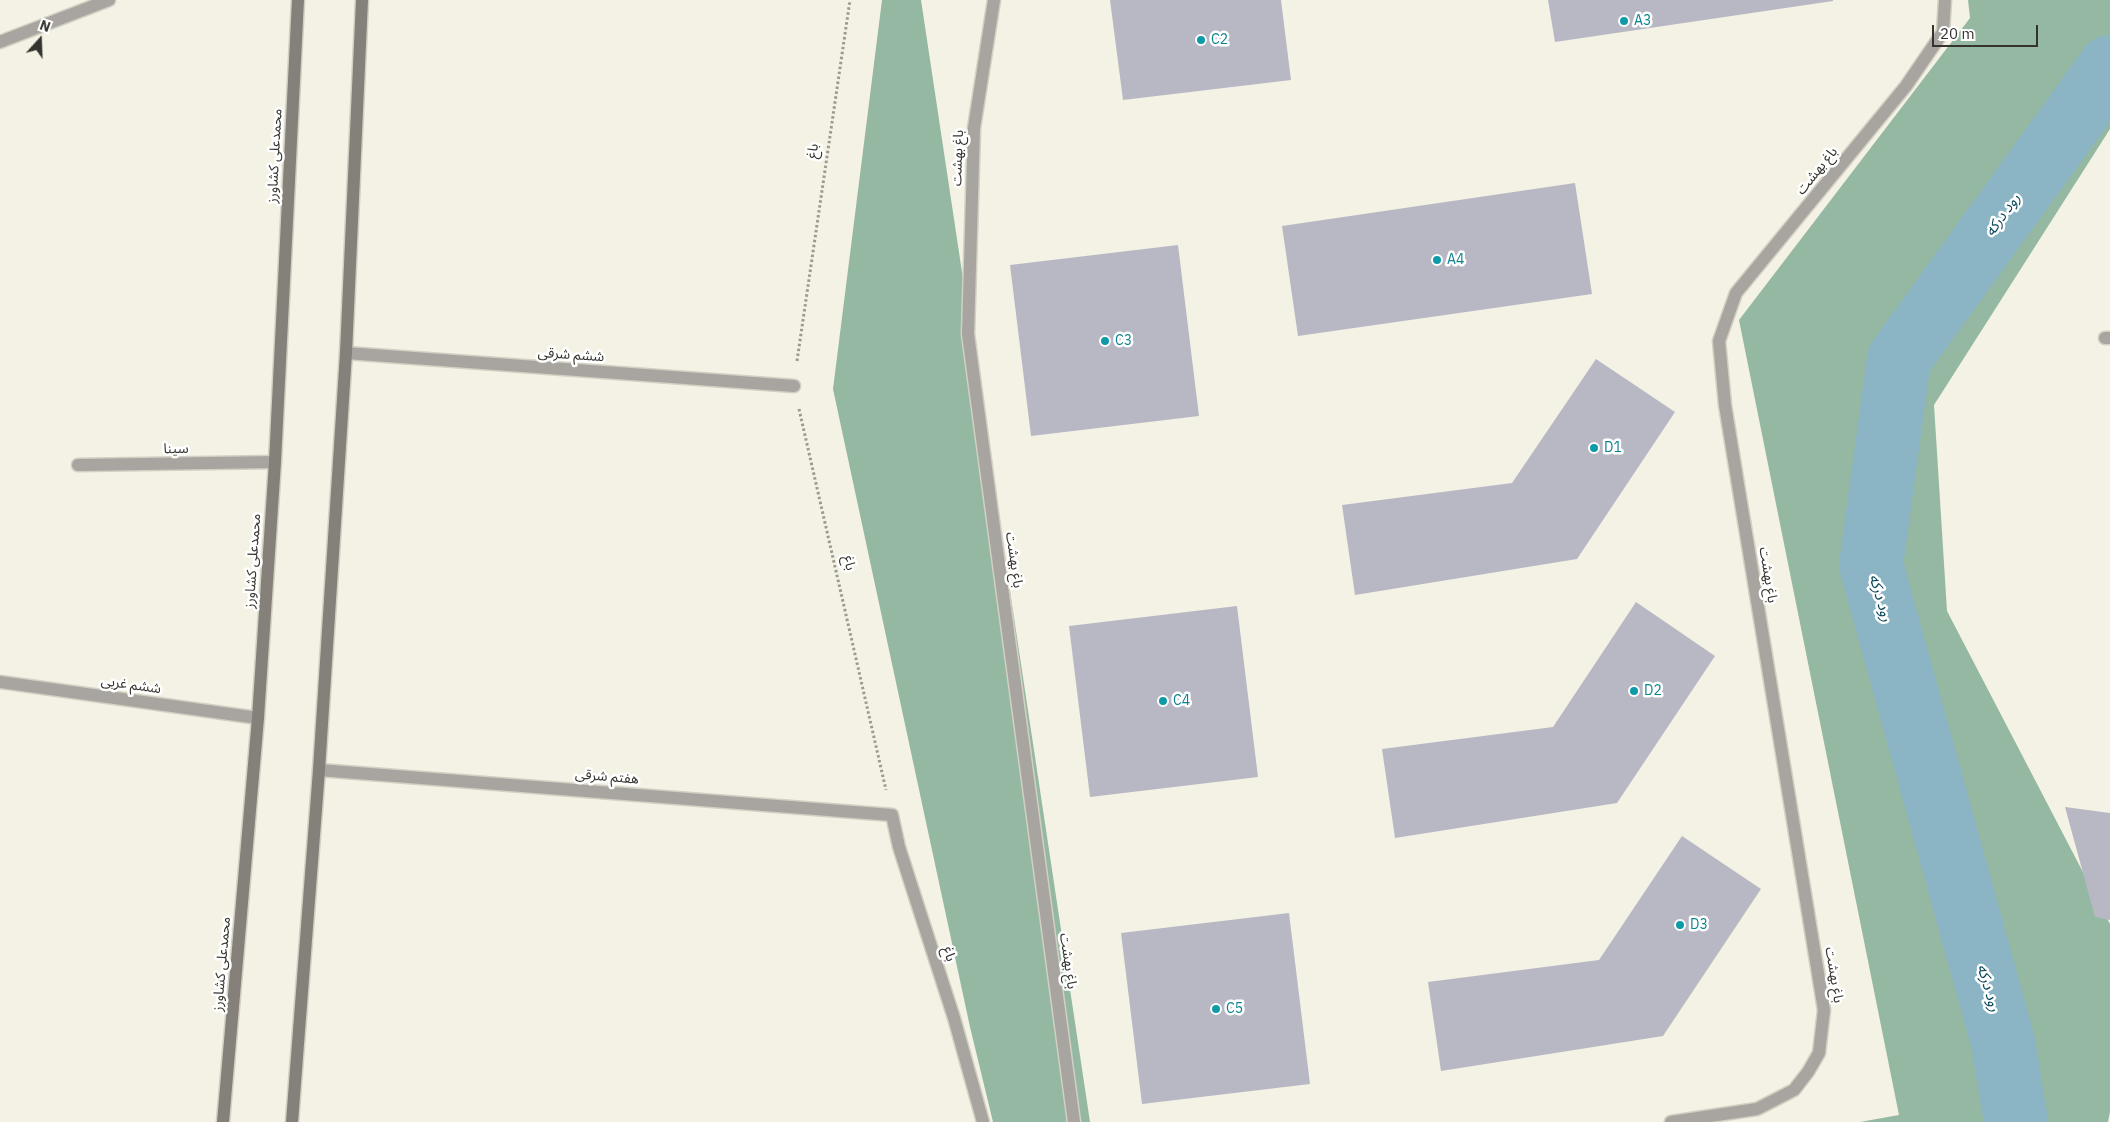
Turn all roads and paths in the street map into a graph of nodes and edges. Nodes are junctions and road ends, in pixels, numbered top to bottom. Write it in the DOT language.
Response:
graph roads {
  1 [pos="108,0"];
  2 [pos="298,0"];
  3 [pos="362,0"];
  4 [pos="850,0"];
  5 [pos="994,0"];
  6 [pos="1945,0"];
  7 [pos="0,42"];
  8 [pos="346,353"];
  9 [pos="794,386"];
  10 [pos="275,462"];
  11 [pos="78,465"];
  12 [pos="0,682"];
  13 [pos="258,718"];
  14 [pos="319,770"];
  15 [pos="892,815"];
  16 [pos="223,1122"];
  17 [pos="292,1122"];
  18 [pos="983,1122"];
  19 [pos="1074,1122"];
  20 [pos="1671,1122"];
  1 -- 7 [label="street"];
  2 -- 10 [label="main road, محمدعلی کشاورز"];
  3 -- 8 [label="main road"];
  4 -- 9 [label="path, باغ"];
  5 -- 19 [label="street, باغ بهشت"];
  6 -- 20 [label="street, باغ بهشت"];
  8 -- 9 [label="street, ششم شرقی"];
  8 -- 14 [label="main road"];
  9 -- 15 [label="path, باغ"];
  10 -- 11 [label="street, سینا"];
  10 -- 13 [label="main road, محمدعلی کشاورز"];
  12 -- 13 [label="street, ششم غربی"];
  13 -- 16 [label="main road, محمدعلی کشاورز"];
  14 -- 15 [label="street, هفتم شرقی"];
  14 -- 17 [label="main road"];
  15 -- 18 [label="street, باغ"];
}
